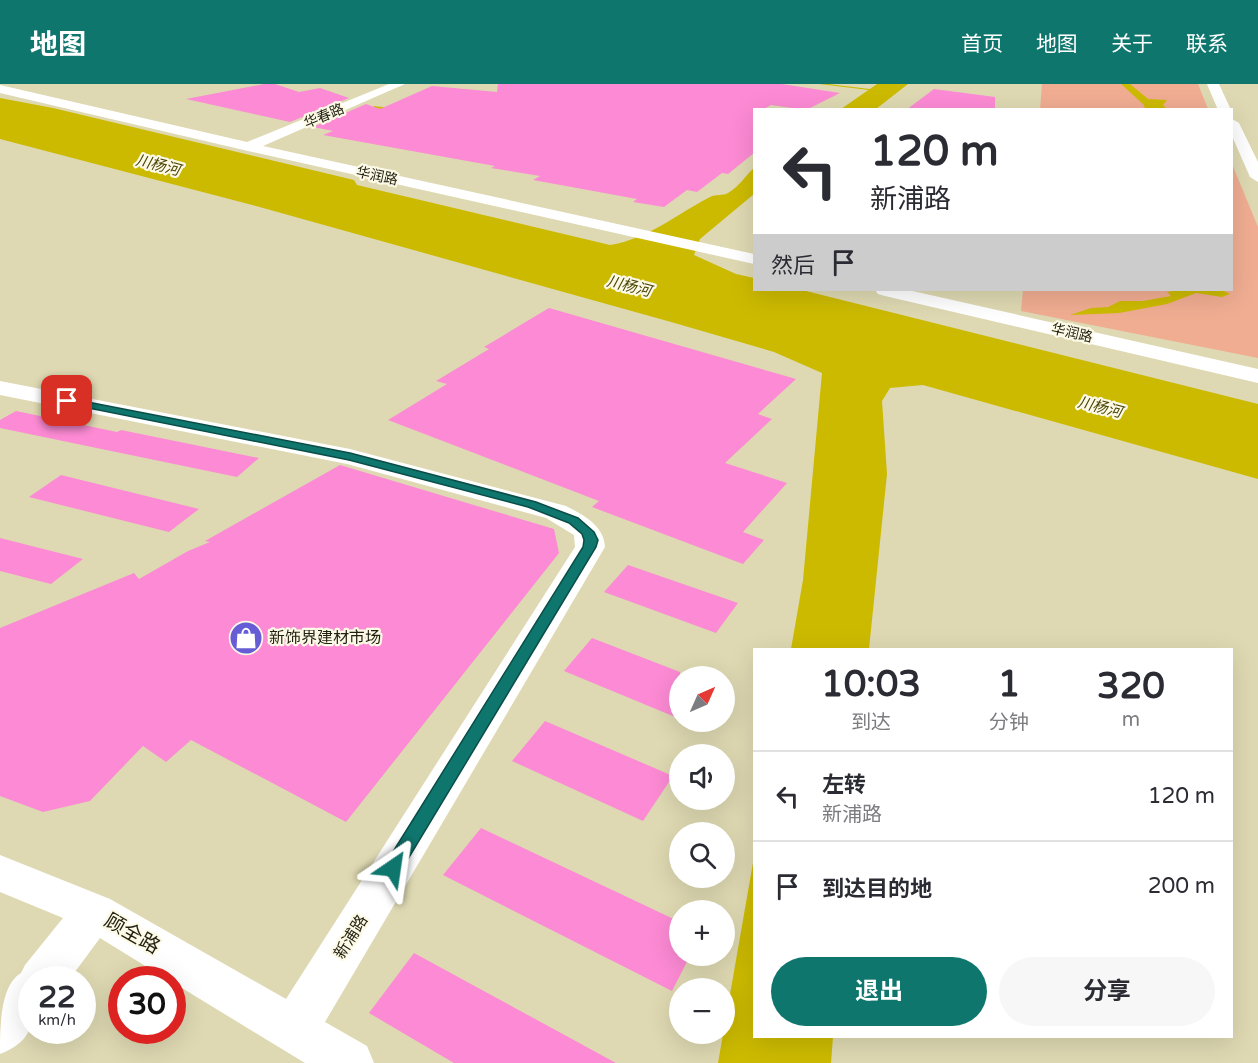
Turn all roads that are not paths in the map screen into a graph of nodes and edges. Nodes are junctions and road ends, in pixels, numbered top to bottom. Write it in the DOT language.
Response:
graph roads {
  1 [pos="399,84"];
  2 [pos="1213,84"];
  3 [pos="0,89"];
  4 [pos="1224,108"];
  5 [pos="1233,125"];
  6 [pos="248,147"];
  7 [pos="1258,177"];
  8 [pos="753,259"];
  9 [pos="889,291"];
  10 [pos="1258,376"];
  11 [pos="0,388"];
  12 [pos="0,873"];
  13 [pos="95,912"];
  14 [pos="52,966"];
  15 [pos="18,1008"];
  16 [pos="294,1029"];
  17 [pos="0,1031"];
  18 [pos="350,1063"];
  1 -- 6 [label="street, 华春路"];
  2 -- 4 [label="street"];
  3 -- 6 [label="street, 华润路"];
  5 -- 7 [label="street"];
  6 -- 8 [label="street, 华润路"];
  9 -- 10 [label="street, 华润路"];
  11 -- 16 [label="street, 新浦路"];
  12 -- 13 [label="street, 顾全路"];
  13 -- 14 [label="street"];
  13 -- 16 [label="street, 顾全路"];
  15 -- 17 [label="street"];
  16 -- 18 [label="street, 顾全路"];
}
